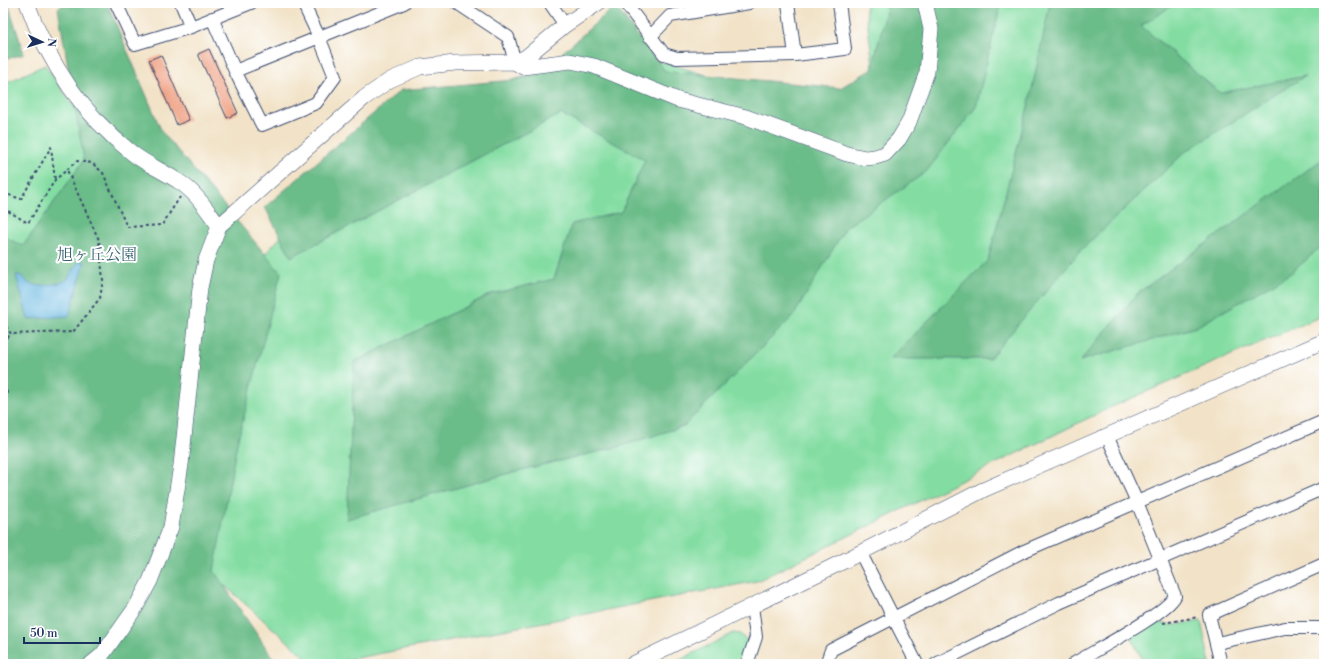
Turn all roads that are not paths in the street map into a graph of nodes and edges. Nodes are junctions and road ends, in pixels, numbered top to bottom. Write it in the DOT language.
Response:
graph roads {
  1 [pos="27,3"];
  2 [pos="116,3"];
  3 [pos="181,3"];
  4 [pos="303,3"];
  5 [pos="404,3"];
  6 [pos="457,3"];
  7 [pos="550,3"];
  8 [pos="598,3"];
  9 [pos="625,3"];
  10 [pos="749,3"];
  11 [pos="788,3"];
  12 [pos="839,3"];
  13 [pos="925,3"];
  14 [pos="245,4"];
  15 [pos="212,18"];
  16 [pos="565,25"];
  17 [pos="191,27"];
  18 [pos="319,37"];
  19 [pos="650,37"];
  20 [pos="795,55"];
  21 [pos="515,62"];
  22 [pos="235,71"];
  23 [pos="219,226"];
  24 [pos="1324,341"];
  25 [pos="1324,421"];
  26 [pos="1107,436"];
  27 [pos="1324,488"];
  28 [pos="1137,502"];
  29 [pos="860,552"];
  30 [pos="1161,559"];
  31 [pos="1324,564"];
  32 [pos="752,606"];
  33 [pos="893,617"];
  34 [pos="1324,628"];
  35 [pos="1217,643"];
  36 [pos="91,664"];
  37 [pos="633,664"];
  38 [pos="747,664"];
  39 [pos="826,664"];
  40 [pos="917,664"];
  41 [pos="936,664"];
  42 [pos="1073,664"];
  43 [pos="1221,664"];
  1 -- 23 [label="street"];
  2 -- 17 [label="street"];
  3 -- 17 [label="street"];
  4 -- 18 [label="street"];
  5 -- 18 [label="street"];
  6 -- 21 [label="street"];
  7 -- 16 [label="street"];
  8 -- 16 [label="street"];
  9 -- 19 [label="street"];
  10 -- 19 [label="street"];
  11 -- 20 [label="street"];
  12 -- 20 [label="street"];
  13 -- 21 [label="street"];
  14 -- 15 [label="street"];
  15 -- 17 [label="street"];
  15 -- 22 [label="street"];
  16 -- 21 [label="street"];
  18 -- 22 [label="street"];
  18 -- 22 [label="street"];
  19 -- 20 [label="street"];
  21 -- 23 [label="street"];
  23 -- 36 [label="street"];
  24 -- 26 [label="street"];
  25 -- 28 [label="street"];
  26 -- 28 [label="street"];
  26 -- 29 [label="street"];
  27 -- 30 [label="street"];
  28 -- 30 [label="street"];
  28 -- 33 [label="street"];
  29 -- 32 [label="street"];
  29 -- 33 [label="street"];
  30 -- 41 [label="street"];
  30 -- 42 [label="street"];
  31 -- 35 [label="street"];
  32 -- 37 [label="street"];
  32 -- 38 [label="street"];
  33 -- 39 [label="street"];
  33 -- 40 [label="street"];
  34 -- 35 [label="street"];
  35 -- 43 [label="street"];
}
